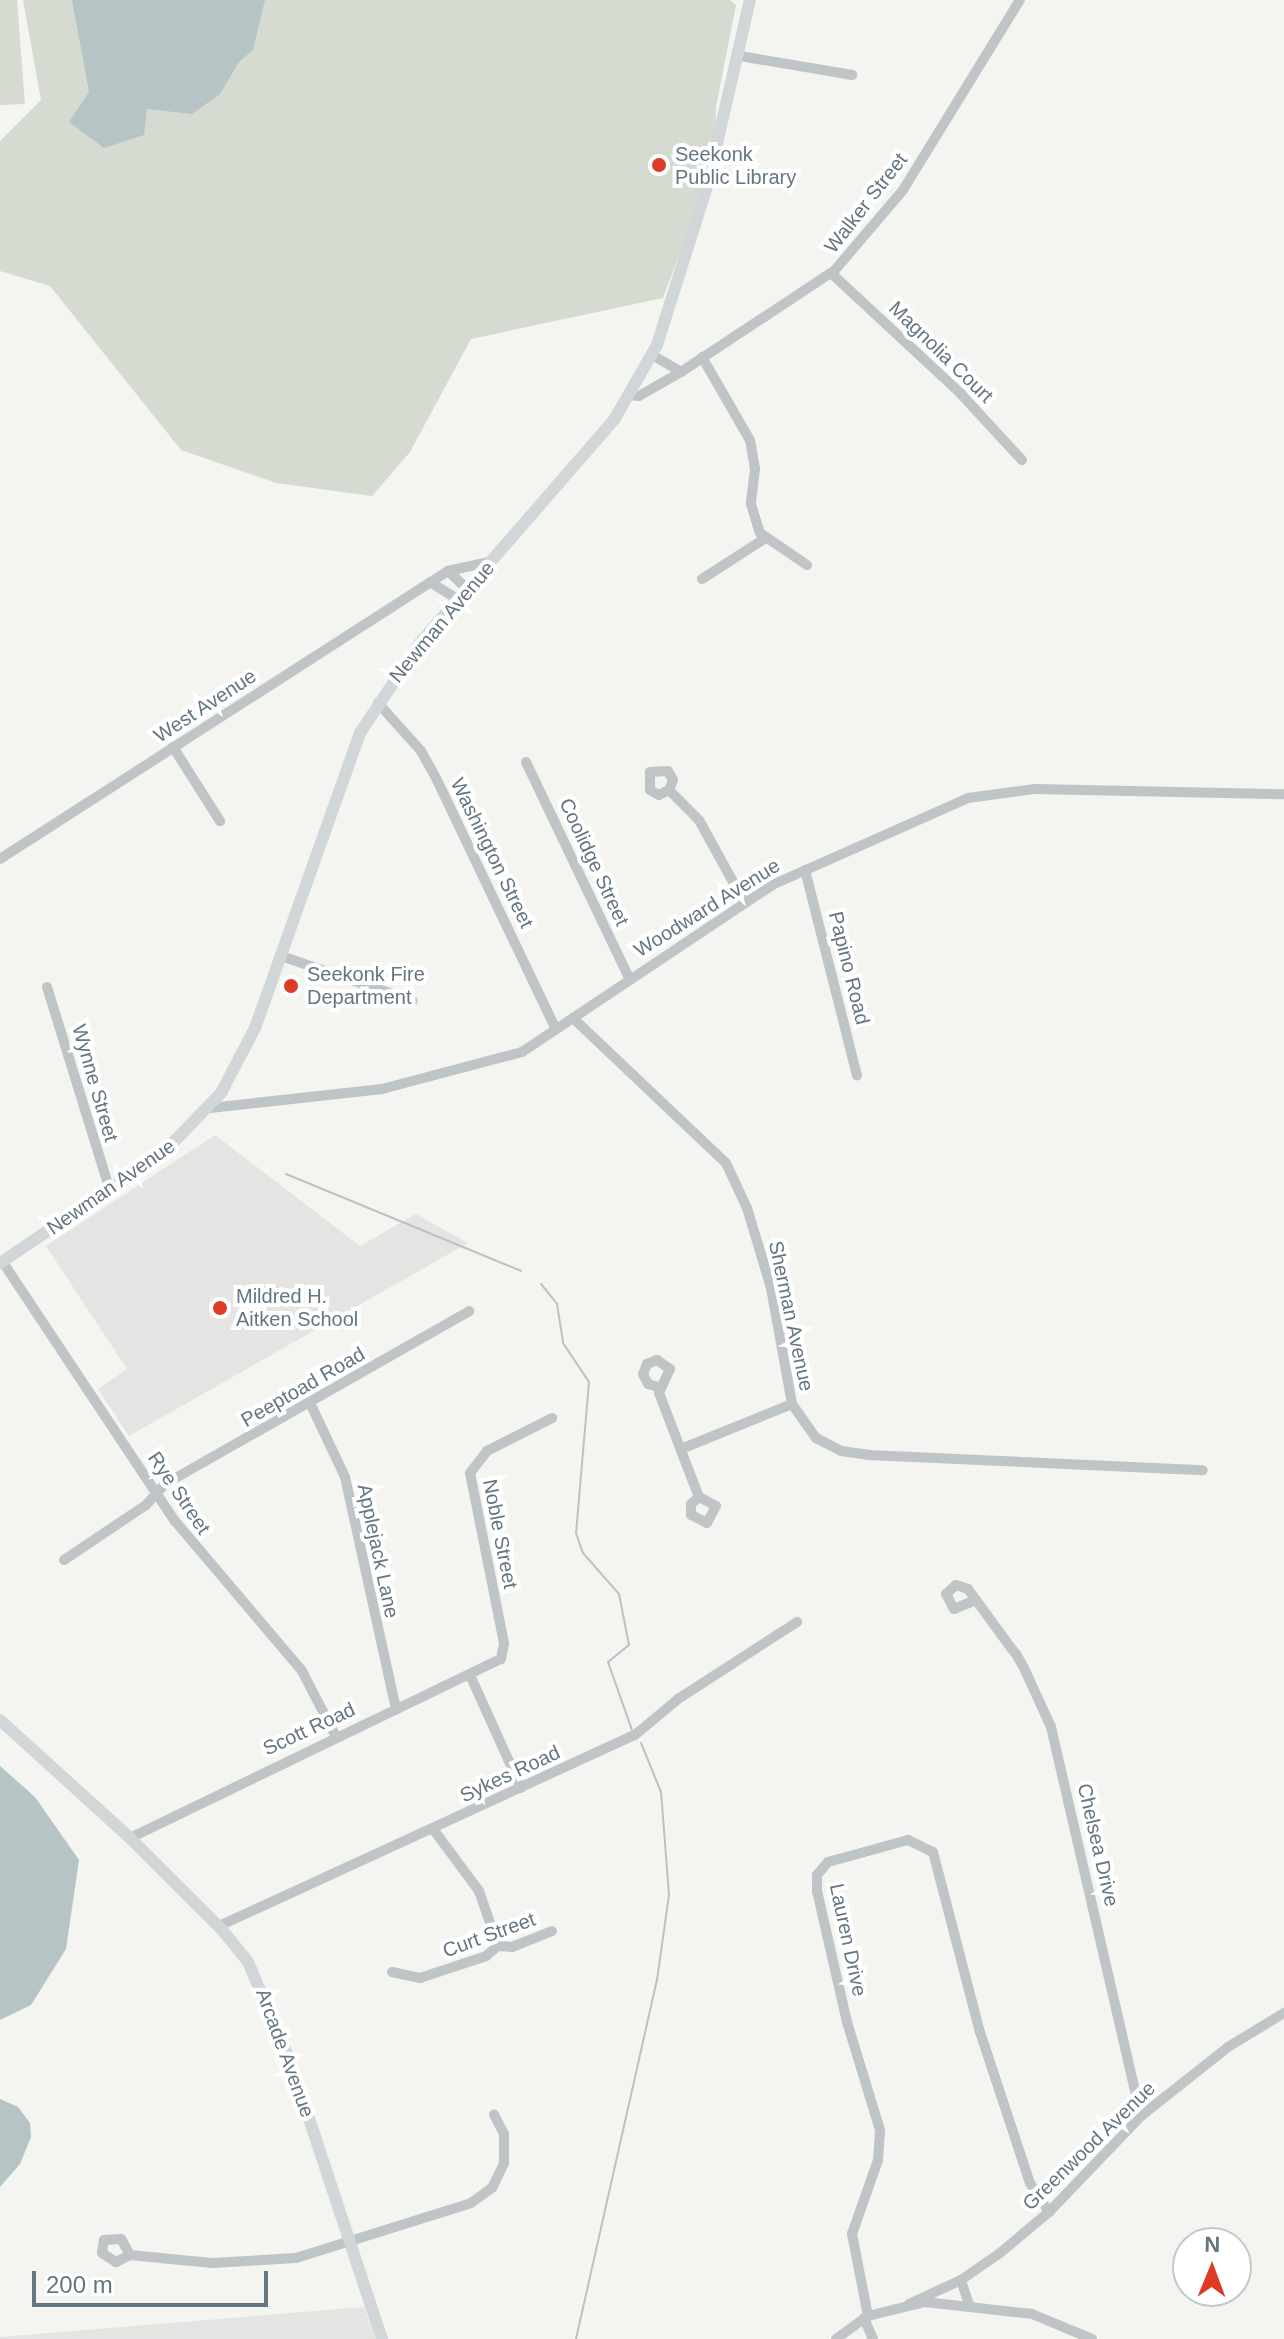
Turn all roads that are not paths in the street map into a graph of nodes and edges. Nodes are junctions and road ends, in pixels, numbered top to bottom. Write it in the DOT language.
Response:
graph roads {
  1 [pos="750,0"];
  2 [pos="1020,0"];
  3 [pos="740,56"];
  4 [pos="852,75"];
  5 [pos="831,273"];
  6 [pos="652,355"];
  7 [pos="702,357"];
  8 [pos="681,372"];
  9 [pos="629,395"];
  10 [pos="1022,460"];
  11 [pos="764,539"];
  12 [pos="489,562"];
  13 [pos="807,565"];
  14 [pos="448,571"];
  15 [pos="702,579"];
  16 [pos="430,582"];
  17 [pos="462,594"];
  18 [pos="378,703"];
  19 [pos="173,747"];
  20 [pos="526,762"];
  21 [pos="669,790"];
  22 [pos="1284,794"];
  23 [pos="220,821"];
  24 [pos="0,859"];
  25 [pos="805,870"];
  26 [pos="744,902"];
  27 [pos="281,956"];
  28 [pos="629,978"];
  29 [pos="47,987"];
  30 [pos="413,1001"];
  31 [pos="573,1018"];
  32 [pos="556,1029"];
  33 [pos="857,1076"];
  34 [pos="210,1108"];
  35 [pos="110,1190"];
  36 [pos="1,1262"];
  37 [pos="469,1311"];
  38 [pos="658,1387"];
  39 [pos="792,1404"];
  40 [pos="311,1405"];
  41 [pos="552,1418"];
  42 [pos="681,1449"];
  43 [pos="1203,1470"];
  44 [pos="156,1494"];
  45 [pos="699,1497"];
  46 [pos="64,1560"];
  47 [pos="976,1600"];
  48 [pos="797,1622"];
  49 [pos="504,1654"];
  50 [pos="470,1675"];
  51 [pos="396,1709"];
  52 [pos="0,1720"];
  53 [pos="336,1737"];
  54 [pos="521,1788"];
  55 [pos="433,1829"];
  56 [pos="130,1838"];
  57 [pos="219,1926"];
  58 [pos="552,1931"];
  59 [pos="498,1946"];
  60 [pos="392,1972"];
  61 [pos="1284,2013"];
  62 [pos="494,2114"];
  63 [pos="1141,2116"];
  64 [pos="1049,2212"];
  65 [pos="354,2242"];
  66 [pos="130,2255"];
  67 [pos="961,2280"];
  68 [pos="909,2304"];
  69 [pos="969,2305"];
  70 [pos="866,2317"];
  71 [pos="382,2339"];
  72 [pos="836,2339"];
  73 [pos="873,2339"];
  74 [pos="1092,2339"];
  1 -- 3 [label="main road, Newman Avenue"];
  2 -- 5 [label="street, Walker Street"];
  3 -- 4 [label="street"];
  3 -- 6 [label="main road, Newman Avenue"];
  5 -- 7 [label="street, Walker Street"];
  5 -- 10 [label="street, Magnolia Court"];
  6 -- 8 [label="street"];
  6 -- 9 [label="main road, Newman Avenue"];
  7 -- 8 [label="street, Walker Street"];
  7 -- 11 [label="street"];
  8 -- 9 [label="street, Walker Street"];
  9 -- 12 [label="main road, Newman Avenue"];
  11 -- 13 [label="street"];
  11 -- 15 [label="street"];
  12 -- 14 [label="street, West Avenue"];
  12 -- 17 [label="main road, Newman Avenue"];
  14 -- 16 [label="street, West Avenue"];
  14 -- 17 [label="street"];
  16 -- 17 [label="street"];
  16 -- 19 [label="street, West Avenue"];
  17 -- 18 [label="main road, Newman Avenue"];
  18 -- 27 [label="main road, Newman Avenue"];
  18 -- 32 [label="street, Washington Street"];
  19 -- 23 [label="street"];
  19 -- 24 [label="street, West Avenue"];
  20 -- 28 [label="street, Coolidge Street"];
  21 -- 26 [label="street"];
  22 -- 25 [label="street, Woodward Avenue"];
  25 -- 26 [label="street, Woodward Avenue"];
  25 -- 33 [label="street, Papino Road"];
  26 -- 28 [label="street, Woodward Avenue"];
  27 -- 30 [label="street"];
  27 -- 34 [label="main road, Newman Avenue"];
  28 -- 31 [label="street, Woodward Avenue"];
  29 -- 35 [label="street, Wynne Street"];
  31 -- 32 [label="street, Woodward Avenue"];
  31 -- 39 [label="street, Sherman Avenue"];
  32 -- 34 [label="street, Woodward Avenue"];
  34 -- 35 [label="main road, Newman Avenue"];
  35 -- 36 [label="main road, Newman Avenue"];
  36 -- 44 [label="street, Rye Street"];
  37 -- 40 [label="street, Peeptoad Road"];
  38 -- 42 [label="street"];
  39 -- 42 [label="street"];
  39 -- 43 [label="street, Sherman Avenue"];
  40 -- 44 [label="street, Peeptoad Road"];
  40 -- 51 [label="street, Applejack Lane"];
  41 -- 49 [label="street, Noble Street"];
  42 -- 45 [label="street"];
  44 -- 46 [label="street, Peeptoad Road"];
  44 -- 53 [label="street, Rye Street"];
  47 -- 63 [label="street, Chelsea Drive"];
  48 -- 54 [label="street, Sykes Road"];
  49 -- 50 [label="street, Scott Road"];
  50 -- 51 [label="street, Scott Road"];
  50 -- 54 [label="street"];
  51 -- 53 [label="street, Scott Road"];
  52 -- 56 [label="main road, Arcade Avenue"];
  53 -- 56 [label="street, Scott Road"];
  54 -- 55 [label="street, Sykes Road"];
  55 -- 57 [label="street, Sykes Road"];
  55 -- 59 [label="street"];
  56 -- 57 [label="main road, Arcade Avenue"];
  57 -- 65 [label="main road, Arcade Avenue"];
  58 -- 59 [label="street, Curt Street"];
  59 -- 60 [label="street, Curt Street"];
  61 -- 63 [label="street, Greenwood Avenue"];
  62 -- 65 [label="street"];
  63 -- 64 [label="street, Greenwood Avenue"];
  64 -- 67 [label="street, Greenwood Avenue"];
  64 -- 70 [label="street, Lauren Drive"];
  65 -- 66 [label="street"];
  65 -- 71 [label="main road, Arcade Avenue"];
  67 -- 68 [label="street, Greenwood Avenue"];
  67 -- 69 [label="street"];
  68 -- 69 [label="street"];
  68 -- 70 [label="street"];
  69 -- 74 [label="street"];
  70 -- 72 [label="street"];
  70 -- 73 [label="street"];
}
